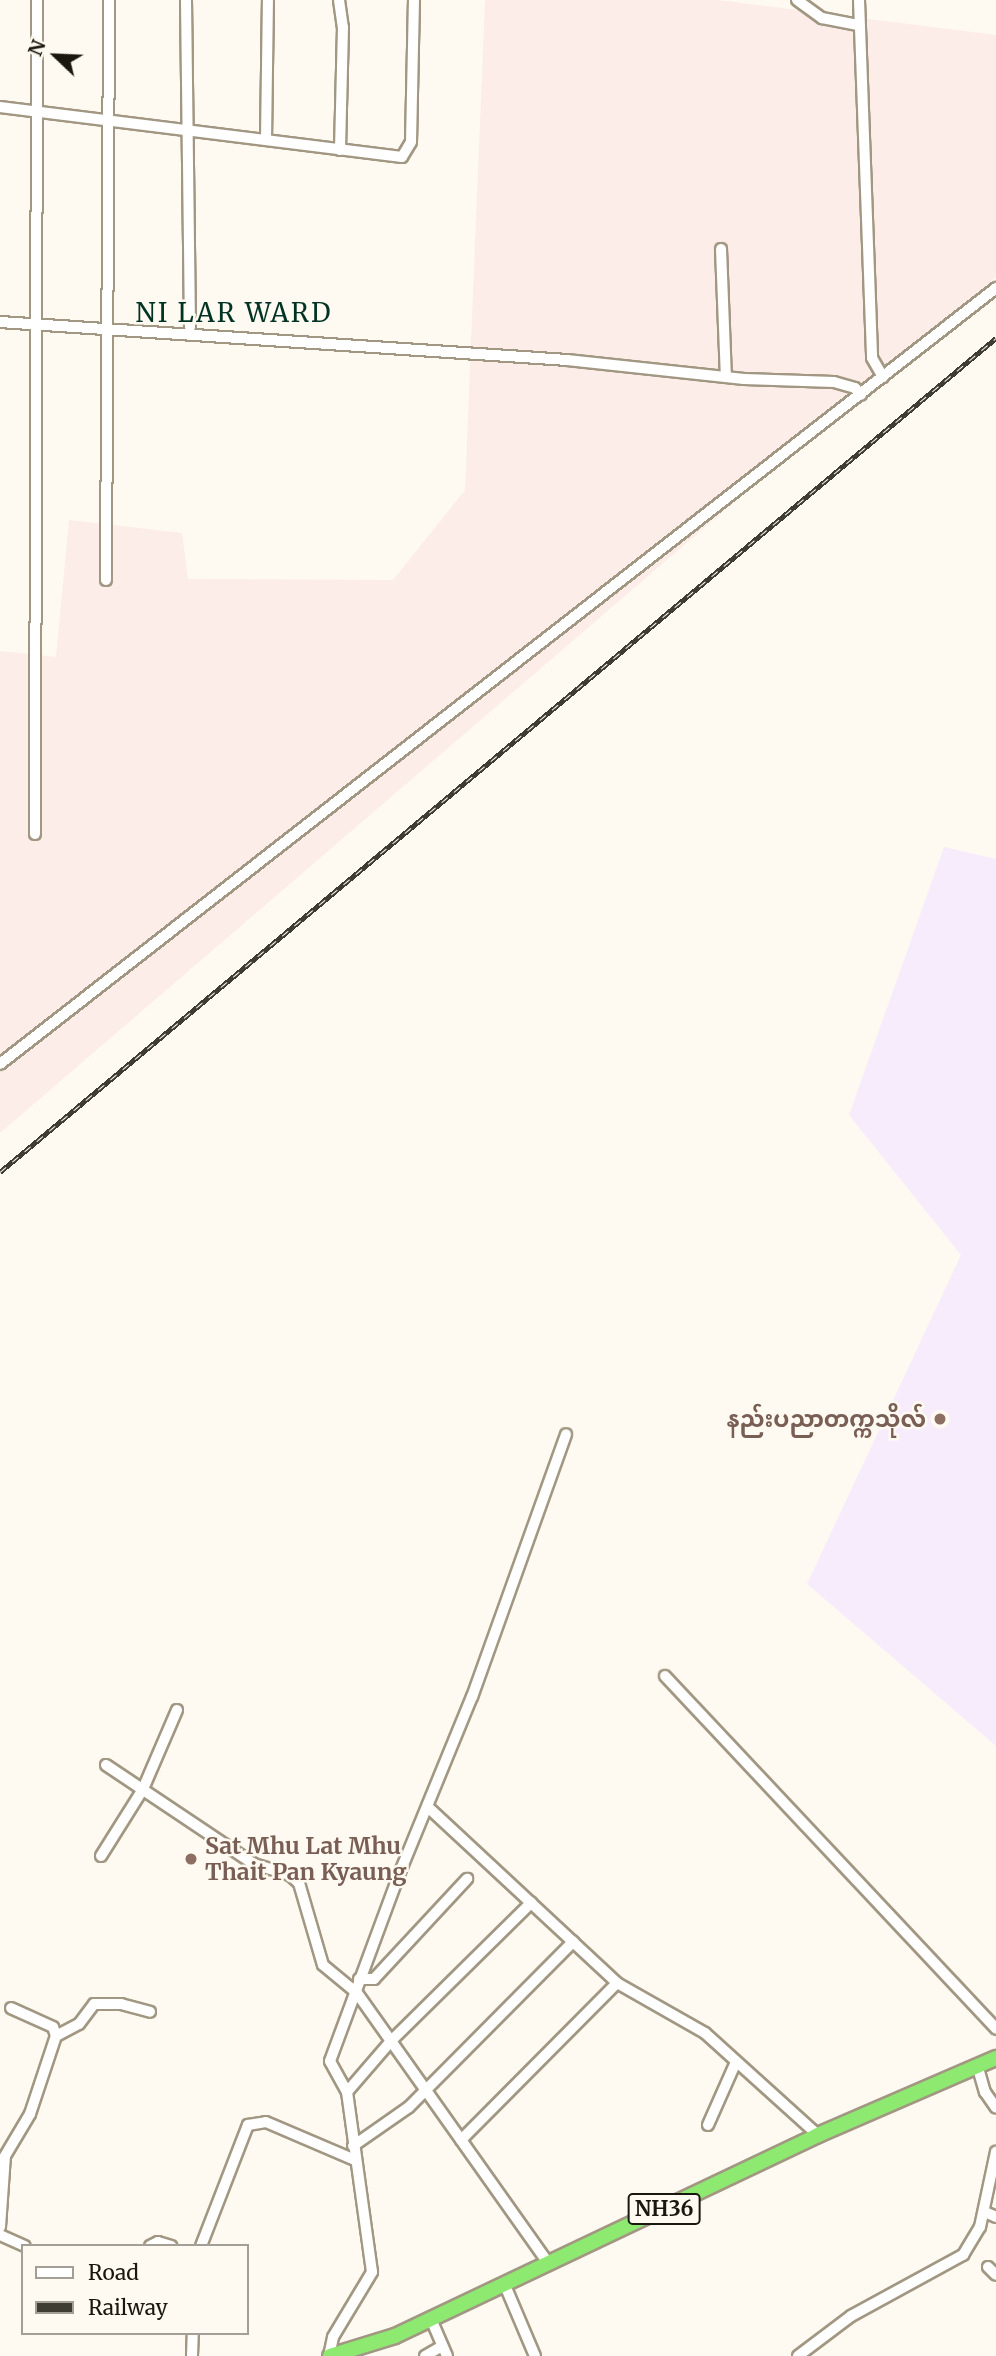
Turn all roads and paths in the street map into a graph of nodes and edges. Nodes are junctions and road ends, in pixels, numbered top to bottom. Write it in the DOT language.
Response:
graph roads {
  1 [pos="37,0"];
  2 [pos="109,0"];
  3 [pos="186,0"];
  4 [pos="268,0"];
  5 [pos="339,0"];
  6 [pos="414,0"];
  7 [pos="797,0"];
  8 [pos="859,0"];
  9 [pos="859,25"];
  10 [pos="0,107"];
  11 [pos="39,113"];
  12 [pos="107,122"];
  13 [pos="185,134"];
  14 [pos="266,140"];
  15 [pos="340,150"];
  16 [pos="721,249"];
  17 [pos="996,288"];
  18 [pos="0,322"];
  19 [pos="38,325"];
  20 [pos="190,327"];
  21 [pos="107,330"];
  22 [pos="726,377"];
  23 [pos="883,377"];
  24 [pos="861,395"];
  25 [pos="106,580"];
  26 [pos="35,834"];
  27 [pos="0,1064"];
  28 [pos="566,1434"];
  29 [pos="665,1675"];
  30 [pos="177,1710"];
  31 [pos="106,1765"];
  32 [pos="143,1789"];
  33 [pos="429,1809"];
  34 [pos="101,1856"];
  35 [pos="467,1879"];
  36 [pos="531,1903"];
  37 [pos="572,1941"];
  38 [pos="359,1979"];
  39 [pos="617,1983"];
  40 [pos="357,1993"];
  41 [pos="11,2008"];
  42 [pos="150,2012"];
  43 [pos="996,2029"];
  44 [pos="56,2036"];
  45 [pos="391,2041"];
  46 [pos="996,2058"];
  47 [pos="736,2064"];
  48 [pos="978,2068"];
  49 [pos="426,2091"];
  50 [pos="347,2092"];
  51 [pos="996,2108"];
  52 [pos="709,2125"];
  53 [pos="818,2135"];
  54 [pos="461,2140"];
  55 [pos="353,2146"];
  56 [pos="996,2152"];
  57 [pos="355,2161"];
  58 [pos="995,2165"];
  59 [pos="985,2212"];
  60 [pos="996,2217"];
  61 [pos="0,2227"];
  62 [pos="0,2235"];
  63 [pos="21,2244"];
  64 [pos="202,2244"];
  65 [pos="547,2262"];
  66 [pos="988,2267"];
  67 [pos="996,2276"];
  68 [pos="503,2283"];
  69 [pos="431,2319"];
  70 [pos="194,2335"];
  71 [pos="445,2351"];
  72 [pos="192,2356"];
  73 [pos="329,2356"];
  74 [pos="425,2356"];
  75 [pos="535,2356"];
  76 [pos="797,2356"];
  1 -- 11 [label="street"];
  2 -- 12 [label="street"];
  3 -- 13 [label="street"];
  4 -- 14 [label="street"];
  5 -- 15 [label="street"];
  6 -- 15 [label="street"];
  7 -- 9 [label="street"];
  8 -- 9 [label="street"];
  9 -- 23 [label="street"];
  10 -- 11 [label="street"];
  11 -- 12 [label="street"];
  11 -- 19 [label="street"];
  12 -- 13 [label="street"];
  12 -- 21 [label="street"];
  13 -- 14 [label="street"];
  13 -- 20 [label="street"];
  14 -- 15 [label="street"];
  16 -- 22 [label="street"];
  17 -- 23 [label="street"];
  18 -- 19 [label="street"];
  19 -- 21 [label="street"];
  19 -- 26 [label="street"];
  21 -- 22 [label="street"];
  21 -- 25 [label="street"];
  22 -- 24 [label="street"];
  23 -- 24 [label="street"];
  24 -- 27 [label="street"];
  28 -- 33 [label="street"];
  29 -- 43 [label="street"];
  30 -- 32 [label="street"];
  31 -- 32 [label="street"];
  32 -- 34 [label="street"];
  32 -- 40 [label="street"];
  33 -- 36 [label="street"];
  33 -- 38 [label="street"];
  35 -- 38 [label="street"];
  36 -- 37 [label="street"];
  36 -- 45 [label="street"];
  37 -- 39 [label="street"];
  37 -- 49 [label="street"];
  38 -- 40 [label="street"];
  39 -- 47 [label="street"];
  39 -- 54 [label="street"];
  40 -- 45 [label="street"];
  40 -- 50 [label="street"];
  41 -- 44 [label="street"];
  42 -- 44 [label="street"];
  44 -- 61 [label="street"];
  45 -- 49 [label="street"];
  45 -- 50 [label="street"];
  46 -- 48 [label="highway, NH36"];
  47 -- 52 [label="street"];
  47 -- 53 [label="street"];
  48 -- 51 [label="street"];
  48 -- 53 [label="highway, NH36"];
  49 -- 54 [label="street"];
  49 -- 55 [label="street"];
  50 -- 55 [label="street"];
  53 -- 65 [label="highway, NH36"];
  54 -- 65 [label="street"];
  55 -- 57 [label="street"];
  56 -- 58 [label="street"];
  57 -- 64 [label="street"];
  57 -- 73 [label="street"];
  58 -- 59 [label="street"];
  59 -- 60 [label="street"];
  59 -- 76 [label="street"];
  62 -- 63 [label="street"];
  65 -- 68 [label="highway, NH36"];
  66 -- 67 [label="street"];
  68 -- 69 [label="highway, NH36"];
  68 -- 75 [label="street"];
  69 -- 71 [label="street"];
  69 -- 73 [label="highway, NH36"];
  70 -- 72 [label="street"];
  71 -- 74 [label="street"];
}
